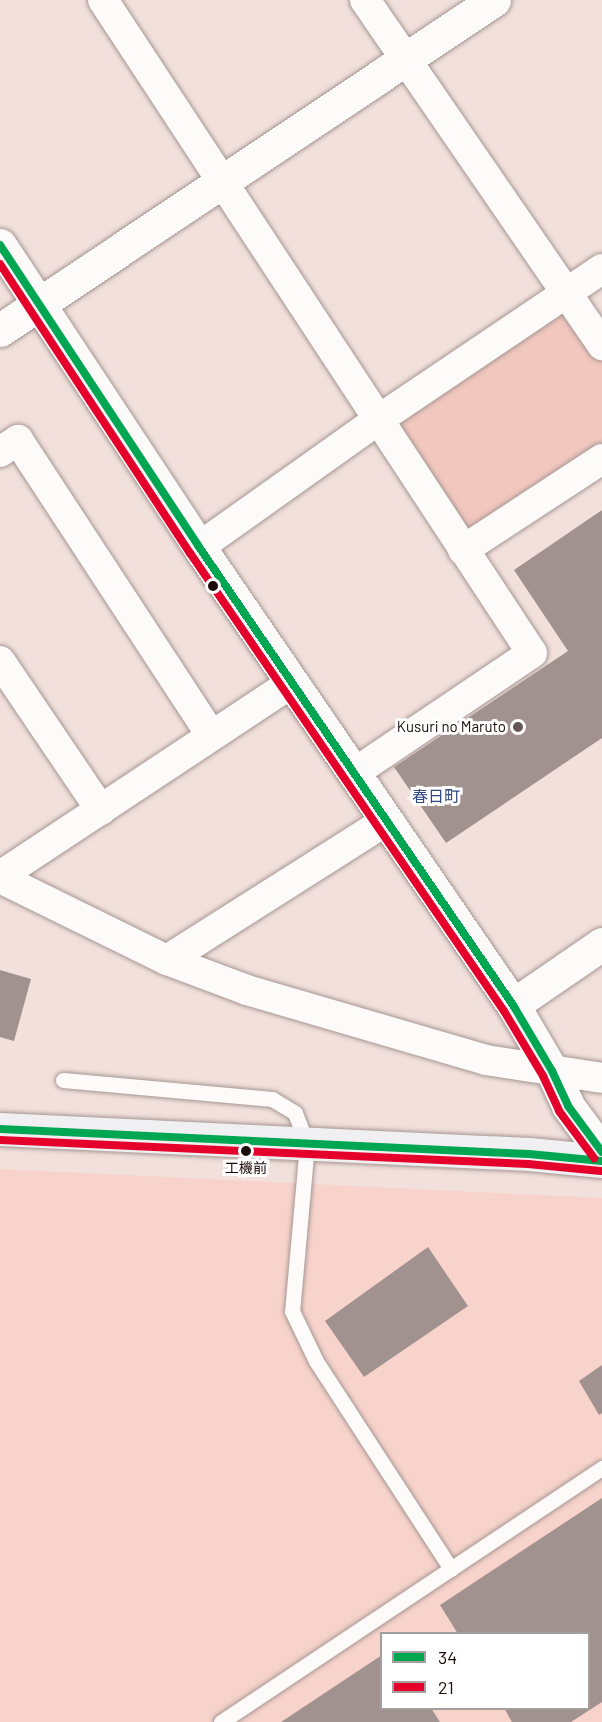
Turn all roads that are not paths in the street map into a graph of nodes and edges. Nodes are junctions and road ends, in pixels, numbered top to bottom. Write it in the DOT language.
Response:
graph roads {
  1 [pos="104,0"];
  2 [pos="365,0"];
  3 [pos="494,0"];
  4 [pos="405,60"];
  5 [pos="223,181"];
  6 [pos="0,245"];
  7 [pos="602,269"];
  8 [pos="566,293"];
  9 [pos="39,303"];
  10 [pos="0,330"];
  11 [pos="602,345"];
  12 [pos="378,420"];
  13 [pos="0,452"];
  14 [pos="602,459"];
  15 [pos="199,547"];
  16 [pos="463,550"];
  17 [pos="0,662"];
  18 [pos="293,682"];
  19 [pos="211,735"];
  20 [pos="354,772"];
  21 [pos="101,810"];
  22 [pos="386,821"];
  23 [pos="0,877"];
  24 [pos="602,944"];
  25 [pos="167,960"];
  26 [pos="513,1005"];
  27 [pos="552,1071"];
  28 [pos="602,1078"];
  29 [pos="63,1080"];
  30 [pos="0,1129"];
  31 [pos="307,1144"];
  32 [pos="602,1152"];
  33 [pos="602,1161"];
  34 [pos="602,1468"];
  35 [pos="451,1569"];
  36 [pos="221,1722"];
  1 -- 5 [label="street"];
  2 -- 4 [label="street"];
  3 -- 4 [label="street"];
  4 -- 5 [label="street"];
  4 -- 8 [label="street"];
  5 -- 9 [label="street"];
  5 -- 12 [label="street"];
  6 -- 9 [label="street"];
  7 -- 8 [label="street"];
  8 -- 11 [label="street"];
  8 -- 12 [label="street"];
  9 -- 10 [label="street"];
  9 -- 15 [label="street"];
  12 -- 15 [label="street"];
  12 -- 16 [label="street"];
  13 -- 19 [label="street"];
  14 -- 16 [label="street"];
  15 -- 18 [label="street"];
  16 -- 20 [label="street"];
  17 -- 21 [label="street"];
  18 -- 19 [label="street"];
  18 -- 20 [label="street"];
  19 -- 21 [label="street"];
  20 -- 22 [label="street"];
  21 -- 23 [label="street"];
  22 -- 25 [label="street"];
  22 -- 26 [label="street"];
  23 -- 25 [label="street"];
  24 -- 26 [label="street"];
  25 -- 27 [label="street"];
  26 -- 27 [label="street"];
  27 -- 28 [label="street"];
  27 -- 32 [label="street"];
  29 -- 31 [label="lane"];
  30 -- 31 [label="main road"];
  31 -- 33 [label="main road"];
  31 -- 35 [label="lane"];
  34 -- 35 [label="lane"];
  35 -- 36 [label="lane"];
}
